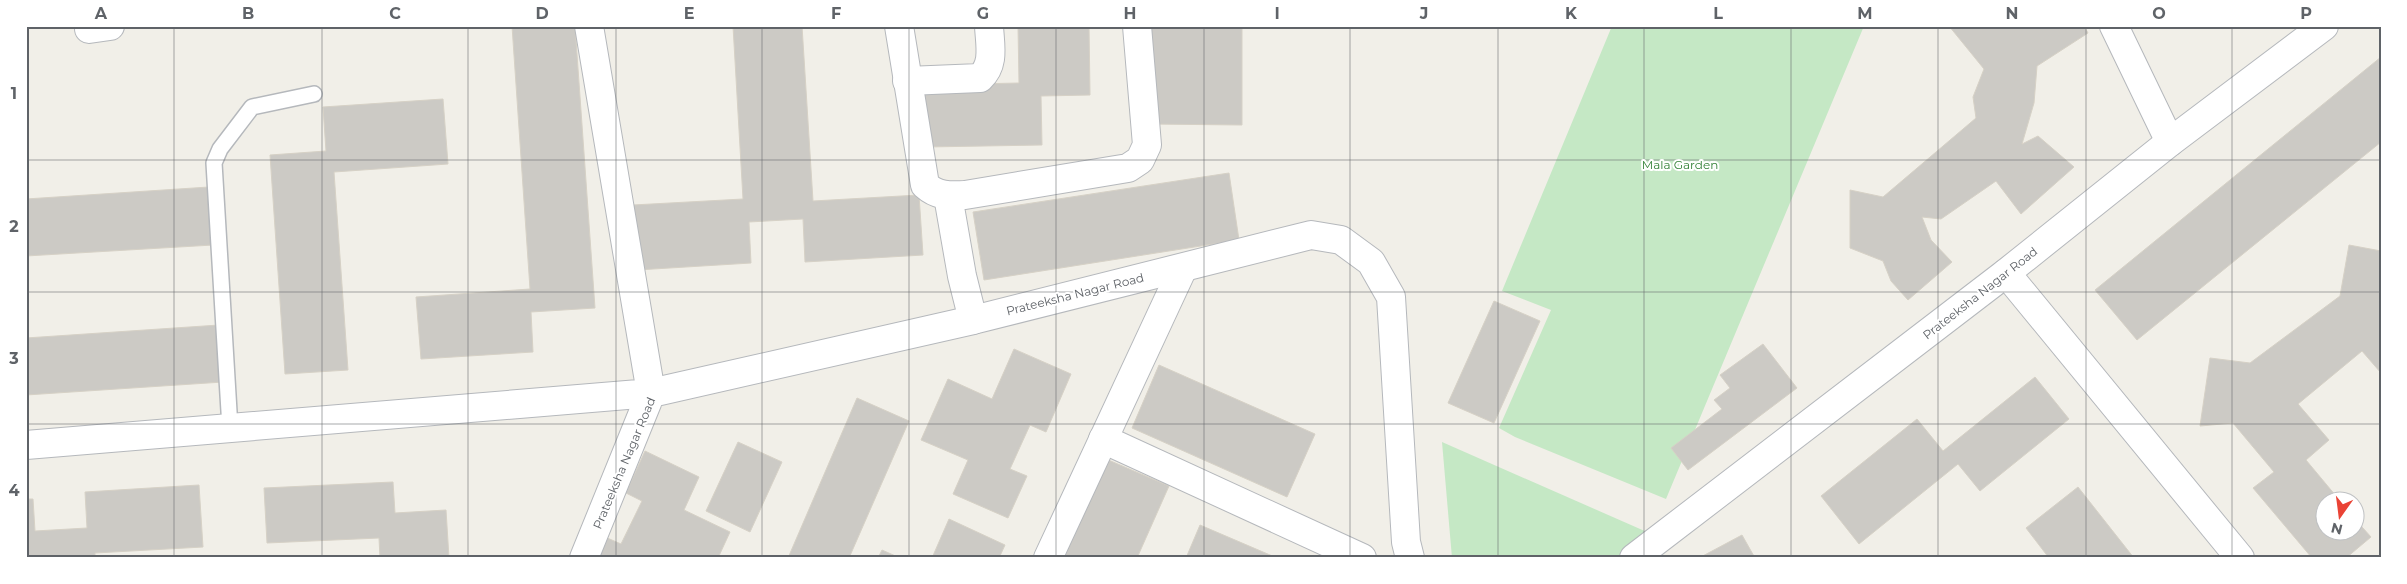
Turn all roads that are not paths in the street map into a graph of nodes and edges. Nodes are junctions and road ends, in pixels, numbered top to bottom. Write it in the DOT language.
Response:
graph roads {
  1 [pos="589,26"];
  2 [pos="899,26"];
  3 [pos="989,26"];
  4 [pos="1137,26"];
  5 [pos="2114,26"];
  6 [pos="2324,26"];
  7 [pos="907,81"];
  8 [pos="314,94"];
  9 [pos="2170,142"];
  10 [pos="948,196"];
  11 [pos="1183,268"];
  12 [pos="2006,273"];
  13 [pos="974,320"];
  14 [pos="651,393"];
  15 [pos="230,428"];
  16 [pos="1103,439"];
  17 [pos="26,445"];
  18 [pos="584,558"];
  19 [pos="1048,558"];
  20 [pos="1362,558"];
  21 [pos="1410,558"];
  22 [pos="1634,558"];
  23 [pos="2240,558"];
  1 -- 14 [label="street"];
  2 -- 7 [label="street"];
  3 -- 7 [label="street"];
  4 -- 10 [label="street"];
  5 -- 9 [label="street"];
  6 -- 9 [label="street, Prateeksha Nagar Road"];
  7 -- 10 [label="street"];
  8 -- 15 [label="lane"];
  9 -- 12 [label="street, Prateeksha Nagar Road"];
  10 -- 13 [label="street"];
  11 -- 13 [label="street, Prateeksha Nagar Road"];
  11 -- 16 [label="street"];
  11 -- 21 [label="street, Prateeksha Nagar Road"];
  12 -- 22 [label="street, Prateeksha Nagar Road"];
  12 -- 23 [label="street"];
  13 -- 14 [label="street, Prateeksha Nagar Road"];
  14 -- 15 [label="street"];
  14 -- 18 [label="street, Prateeksha Nagar Road"];
  15 -- 17 [label="street"];
  16 -- 19 [label="street"];
  16 -- 20 [label="street"];
}
